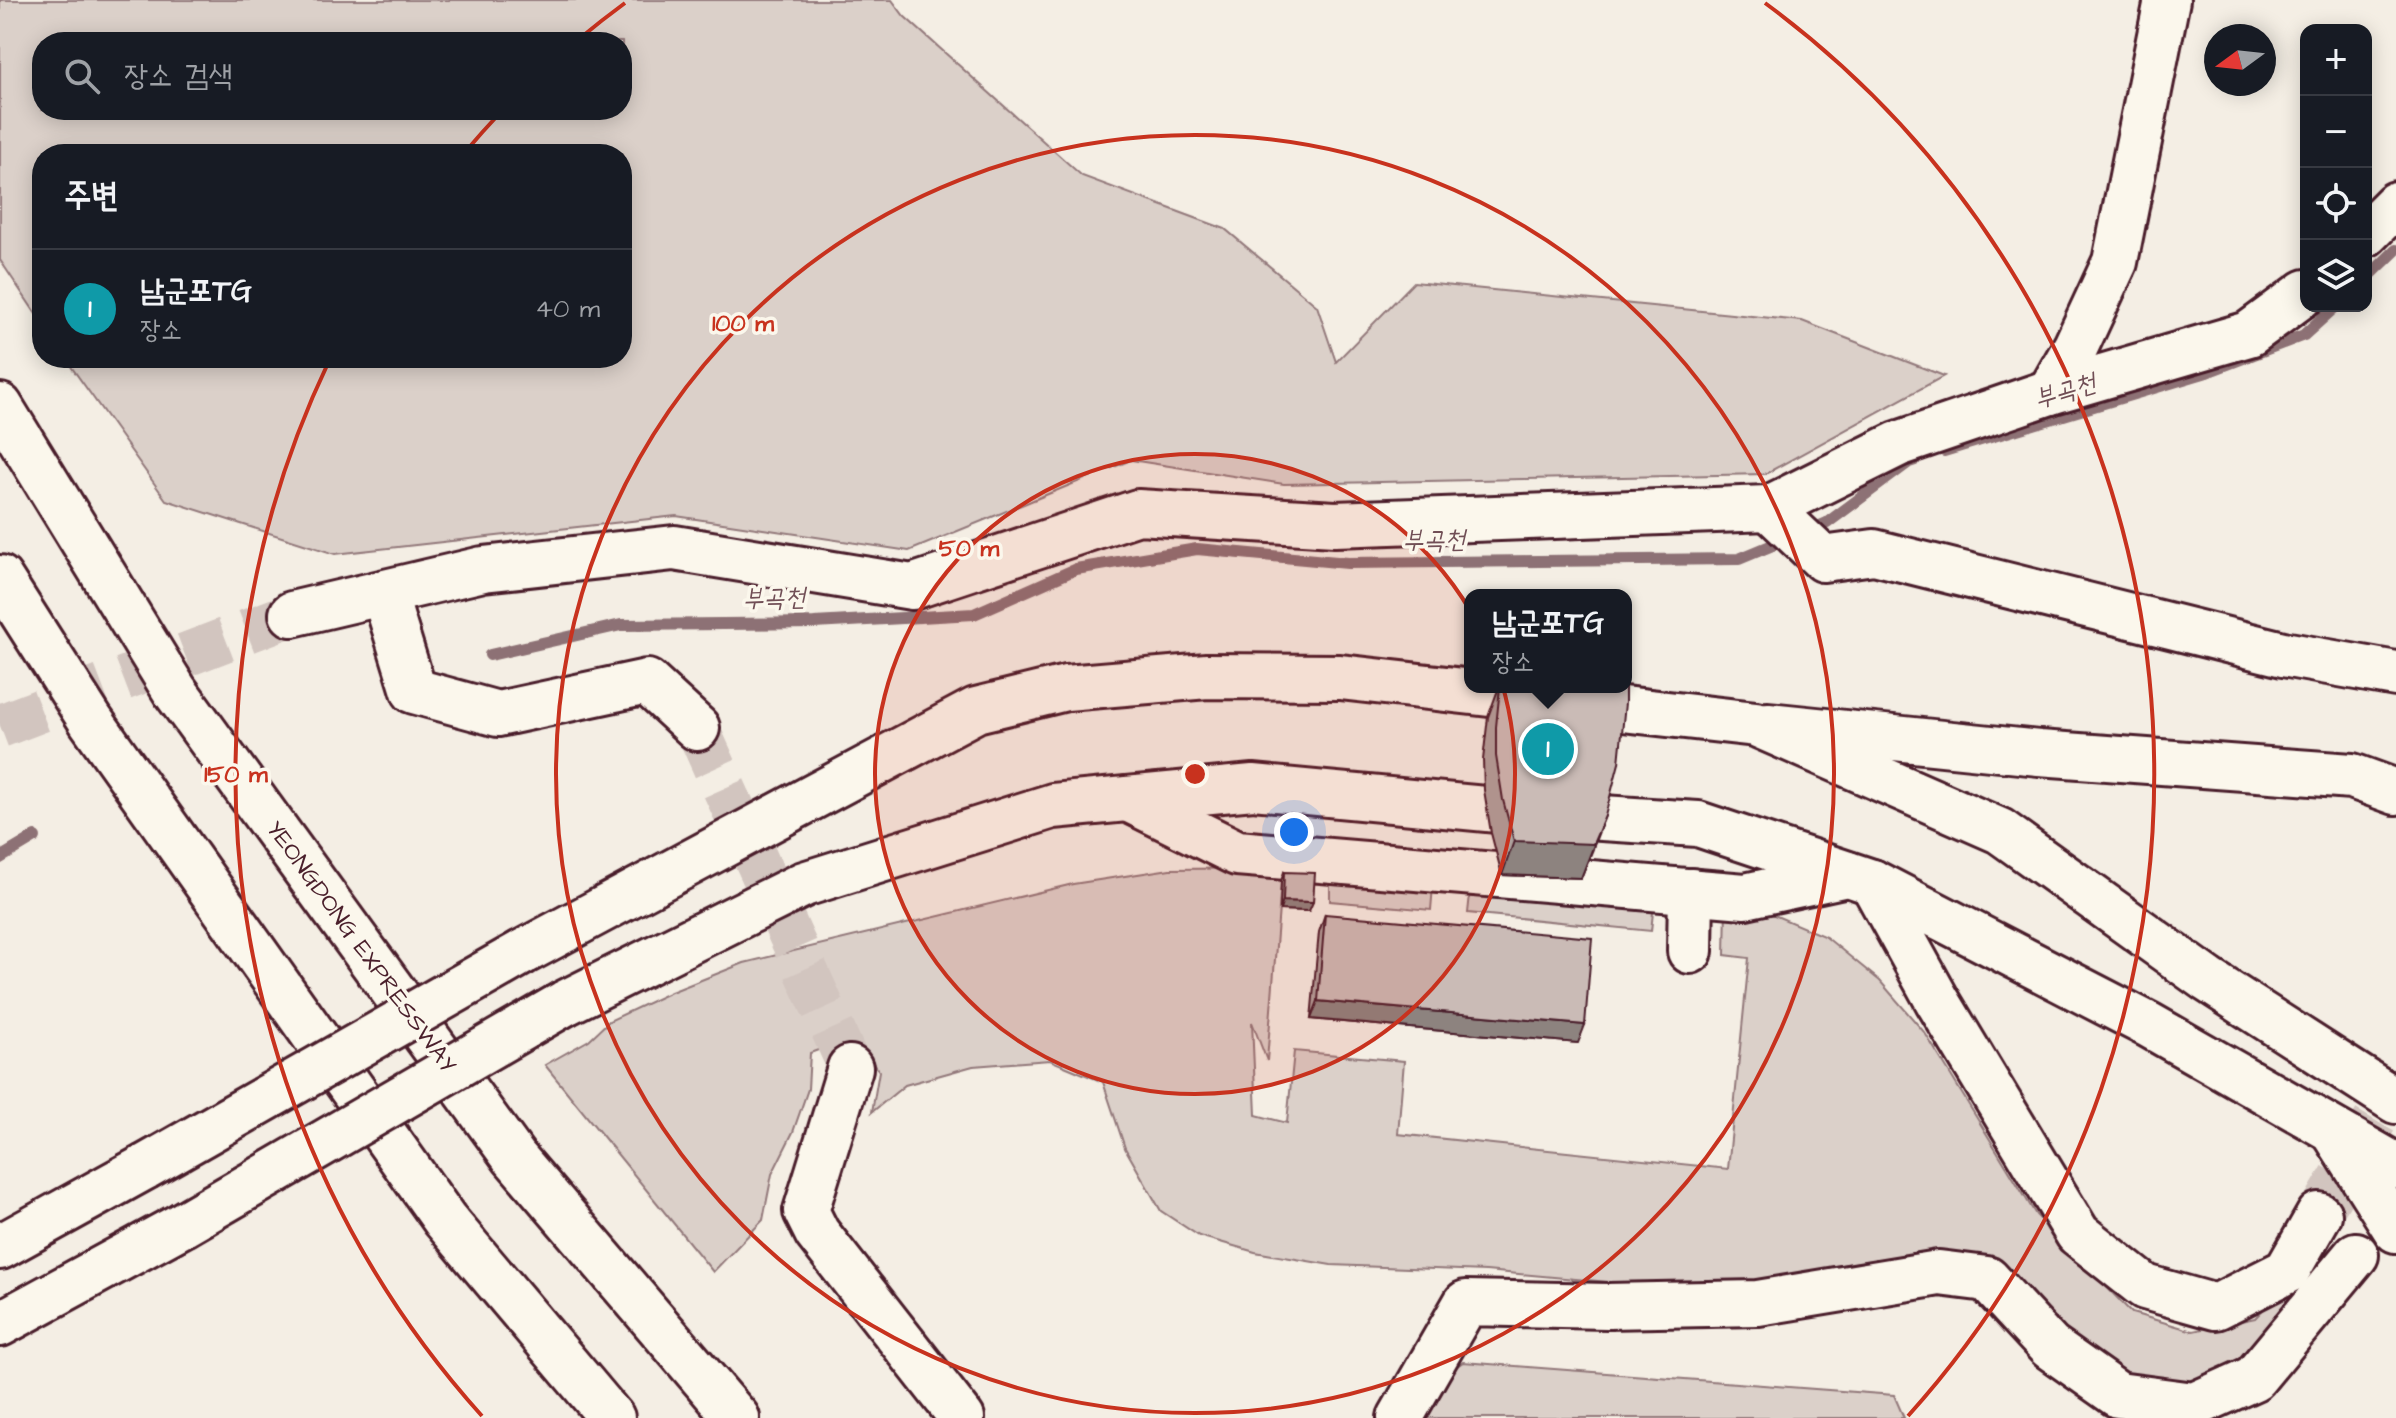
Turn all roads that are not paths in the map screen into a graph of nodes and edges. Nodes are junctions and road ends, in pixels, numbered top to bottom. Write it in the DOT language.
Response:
graph roads {
  1 [pos="2167,0"];
  2 [pos="2396,204"];
  3 [pos="2372,228"];
  4 [pos="2300,296"];
  5 [pos="2050,392"];
  6 [pos="0,406"];
  7 [pos="1769,508"];
  8 [pos="0,578"];
  9 [pos="384,593"];
  10 [pos="292,614"];
  11 [pos="2396,674"];
  12 [pos="1464,691"];
  13 [pos="1482,693"];
  14 [pos="1756,724"];
  15 [pos="697,728"];
  16 [pos="2396,792"];
  17 [pos="1128,799"];
  18 [pos="1860,878"];
  19 [pos="1691,891"];
  20 [pos="1690,951"];
  21 [pos="850,1068"];
  22 [pos="2376,1082"];
  23 [pos="2396,1101"];
  24 [pos="2330,1126"];
  25 [pos="2396,1166"];
  26 [pos="2319,1215"];
  27 [pos="2396,1230"];
  28 [pos="0,1247"];
  29 [pos="2356,1255"];
  30 [pos="0,1324"];
  31 [pos="612,1418"];
  32 [pos="737,1418"];
  33 [pos="962,1418"];
  34 [pos="1400,1418"];
  1 -- 5 [label="main road"];
  2 -- 3 [label="main road"];
  4 -- 5 [label="main road"];
  5 -- 7 [label="main road"];
  6 -- 32 [label="main road, YEONGDONG EXPRESSWAY"];
  7 -- 9 [label="main road"];
  7 -- 11 [label="main road"];
  8 -- 31 [label="main road"];
  9 -- 10 [label="main road"];
  9 -- 15 [label="main road"];
  12 -- 28 [label="main road, bridge"];
  13 -- 14 [label="main road, bridge"];
  14 -- 16 [label="main road"];
  14 -- 22 [label="main road"];
  17 -- 18 [label="main road"];
  17 -- 19 [label="main road"];
  17 -- 30 [label="main road, bridge"];
  18 -- 19 [label="main road"];
  18 -- 24 [label="main road"];
  18 -- 26 [label="main road"];
  19 -- 20 [label="main road"];
  21 -- 33 [label="main road"];
  22 -- 23 [label="main road"];
  24 -- 25 [label="main road"];
  24 -- 27 [label="main road"];
  29 -- 34 [label="main road"];
}
